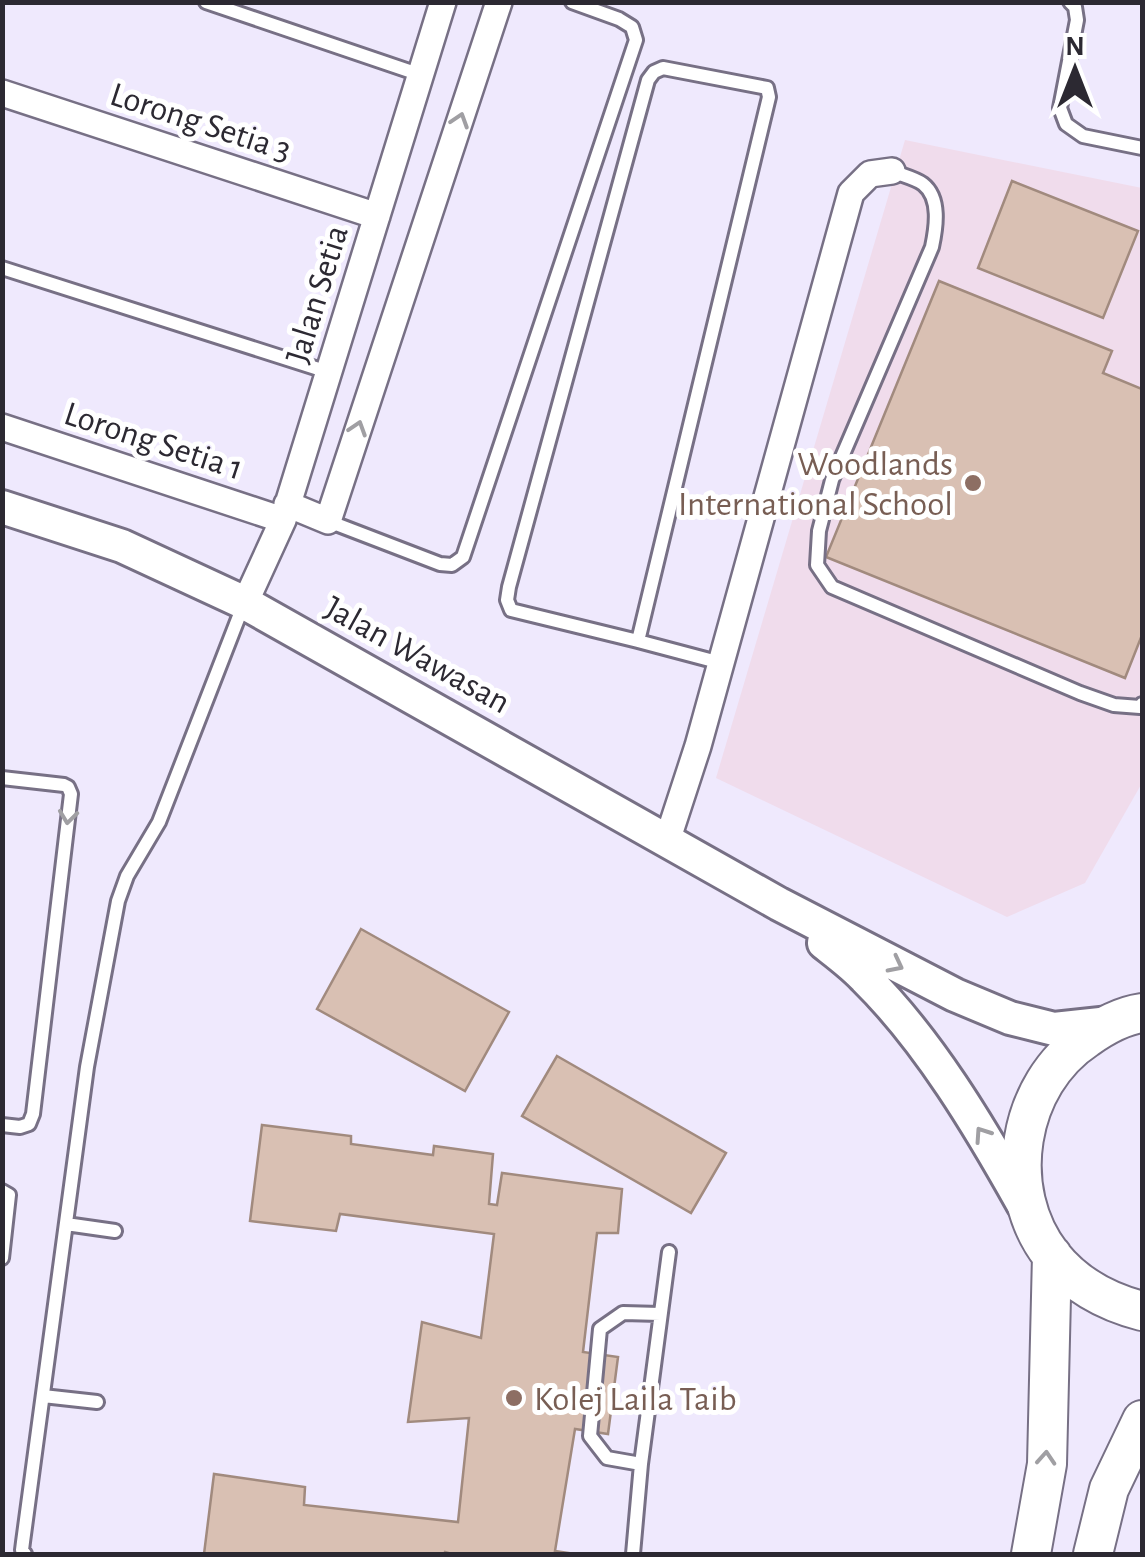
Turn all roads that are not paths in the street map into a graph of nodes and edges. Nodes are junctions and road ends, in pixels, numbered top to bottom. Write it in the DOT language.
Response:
graph roads {
  1 [pos="206,2"];
  2 [pos="443,2"];
  3 [pos="499,2"];
  4 [pos="572,2"];
  5 [pos="1070,2"];
  6 [pos="421,74"];
  7 [pos="2,93"];
  8 [pos="1142,148"];
  9 [pos="892,171"];
  10 [pos="377,216"];
  11 [pos="2,268"];
  12 [pos="328,372"];
  13 [pos="2,427"];
  14 [pos="2,507"];
  15 [pos="285,512"];
  16 [pos="328,521"];
  17 [pos="244,602"];
  18 [pos="638,641"];
  19 [pos="721,662"];
  20 [pos="1142,704"];
  21 [pos="2,778"];
  22 [pos="666,840"];
  23 [pos="778,904"];
  24 [pos="1132,1013"];
  25 [pos="2,1125"];
  26 [pos="2,1191"];
  27 [pos="1031,1218"];
  28 [pos="66,1224"];
  29 [pos="115,1230"];
  30 [pos="669,1252"];
  31 [pos="1052,1255"];
  32 [pos="2,1258"];
  33 [pos="1142,1311"];
  34 [pos="660,1314"];
  35 [pos="42,1396"];
  36 [pos="96,1402"];
  37 [pos="1142,1420"];
  38 [pos="641,1464"];
  39 [pos="25,1554"];
  40 [pos="634,1554"];
  41 [pos="1031,1554"];
  42 [pos="1093,1554"];
  1 -- 6 [label="lane"];
  2 -- 6 [label="street, Jalan Setia"];
  16 -- 3 [label="street, one-way"];
  4 -- 16 [label="lane"];
  5 -- 8 [label="lane"];
  6 -- 10 [label="street, Jalan Setia"];
  7 -- 10 [label="street, Lorong Setia 3"];
  9 -- 19 [label="street"];
  9 -- 20 [label="lane"];
  10 -- 12 [label="street, Jalan Setia"];
  11 -- 12 [label="lane"];
  12 -- 15 [label="street, Jalan Setia"];
  13 -- 15 [label="street, Lorong Setia 1"];
  14 -- 17 [label="street, Jalan Wawasan"];
  15 -- 16 [label="street, Lorong Setia 1"];
  15 -- 17 [label="street, Jalan Setia"];
  17 -- 22 [label="street, Jalan Wawasan"];
  17 -- 28 [label="lane"];
  18 -- 18 [label="lane"];
  18 -- 19 [label="lane"];
  19 -- 22 [label="street"];
  21 -- 25 [label="lane, one-way"];
  22 -- 23 [label="street, Jalan Wawasan"];
  23 -- 24 [label="street, one-way"];
  27 -- 23 [label="street, one-way"];
  24 -- 27 [label="main road"];
  26 -- 32 [label="lane"];
  27 -- 31 [label="main road"];
  28 -- 29 [label="lane"];
  28 -- 35 [label="lane"];
  30 -- 34 [label="lane"];
  31 -- 33 [label="main road"];
  41 -- 31 [label="main road, one-way"];
  34 -- 38 [label="lane"];
  34 -- 38 [label="lane"];
  35 -- 36 [label="lane"];
  35 -- 39 [label="lane"];
  37 -- 42 [label="main road"];
  38 -- 40 [label="lane"];
}
